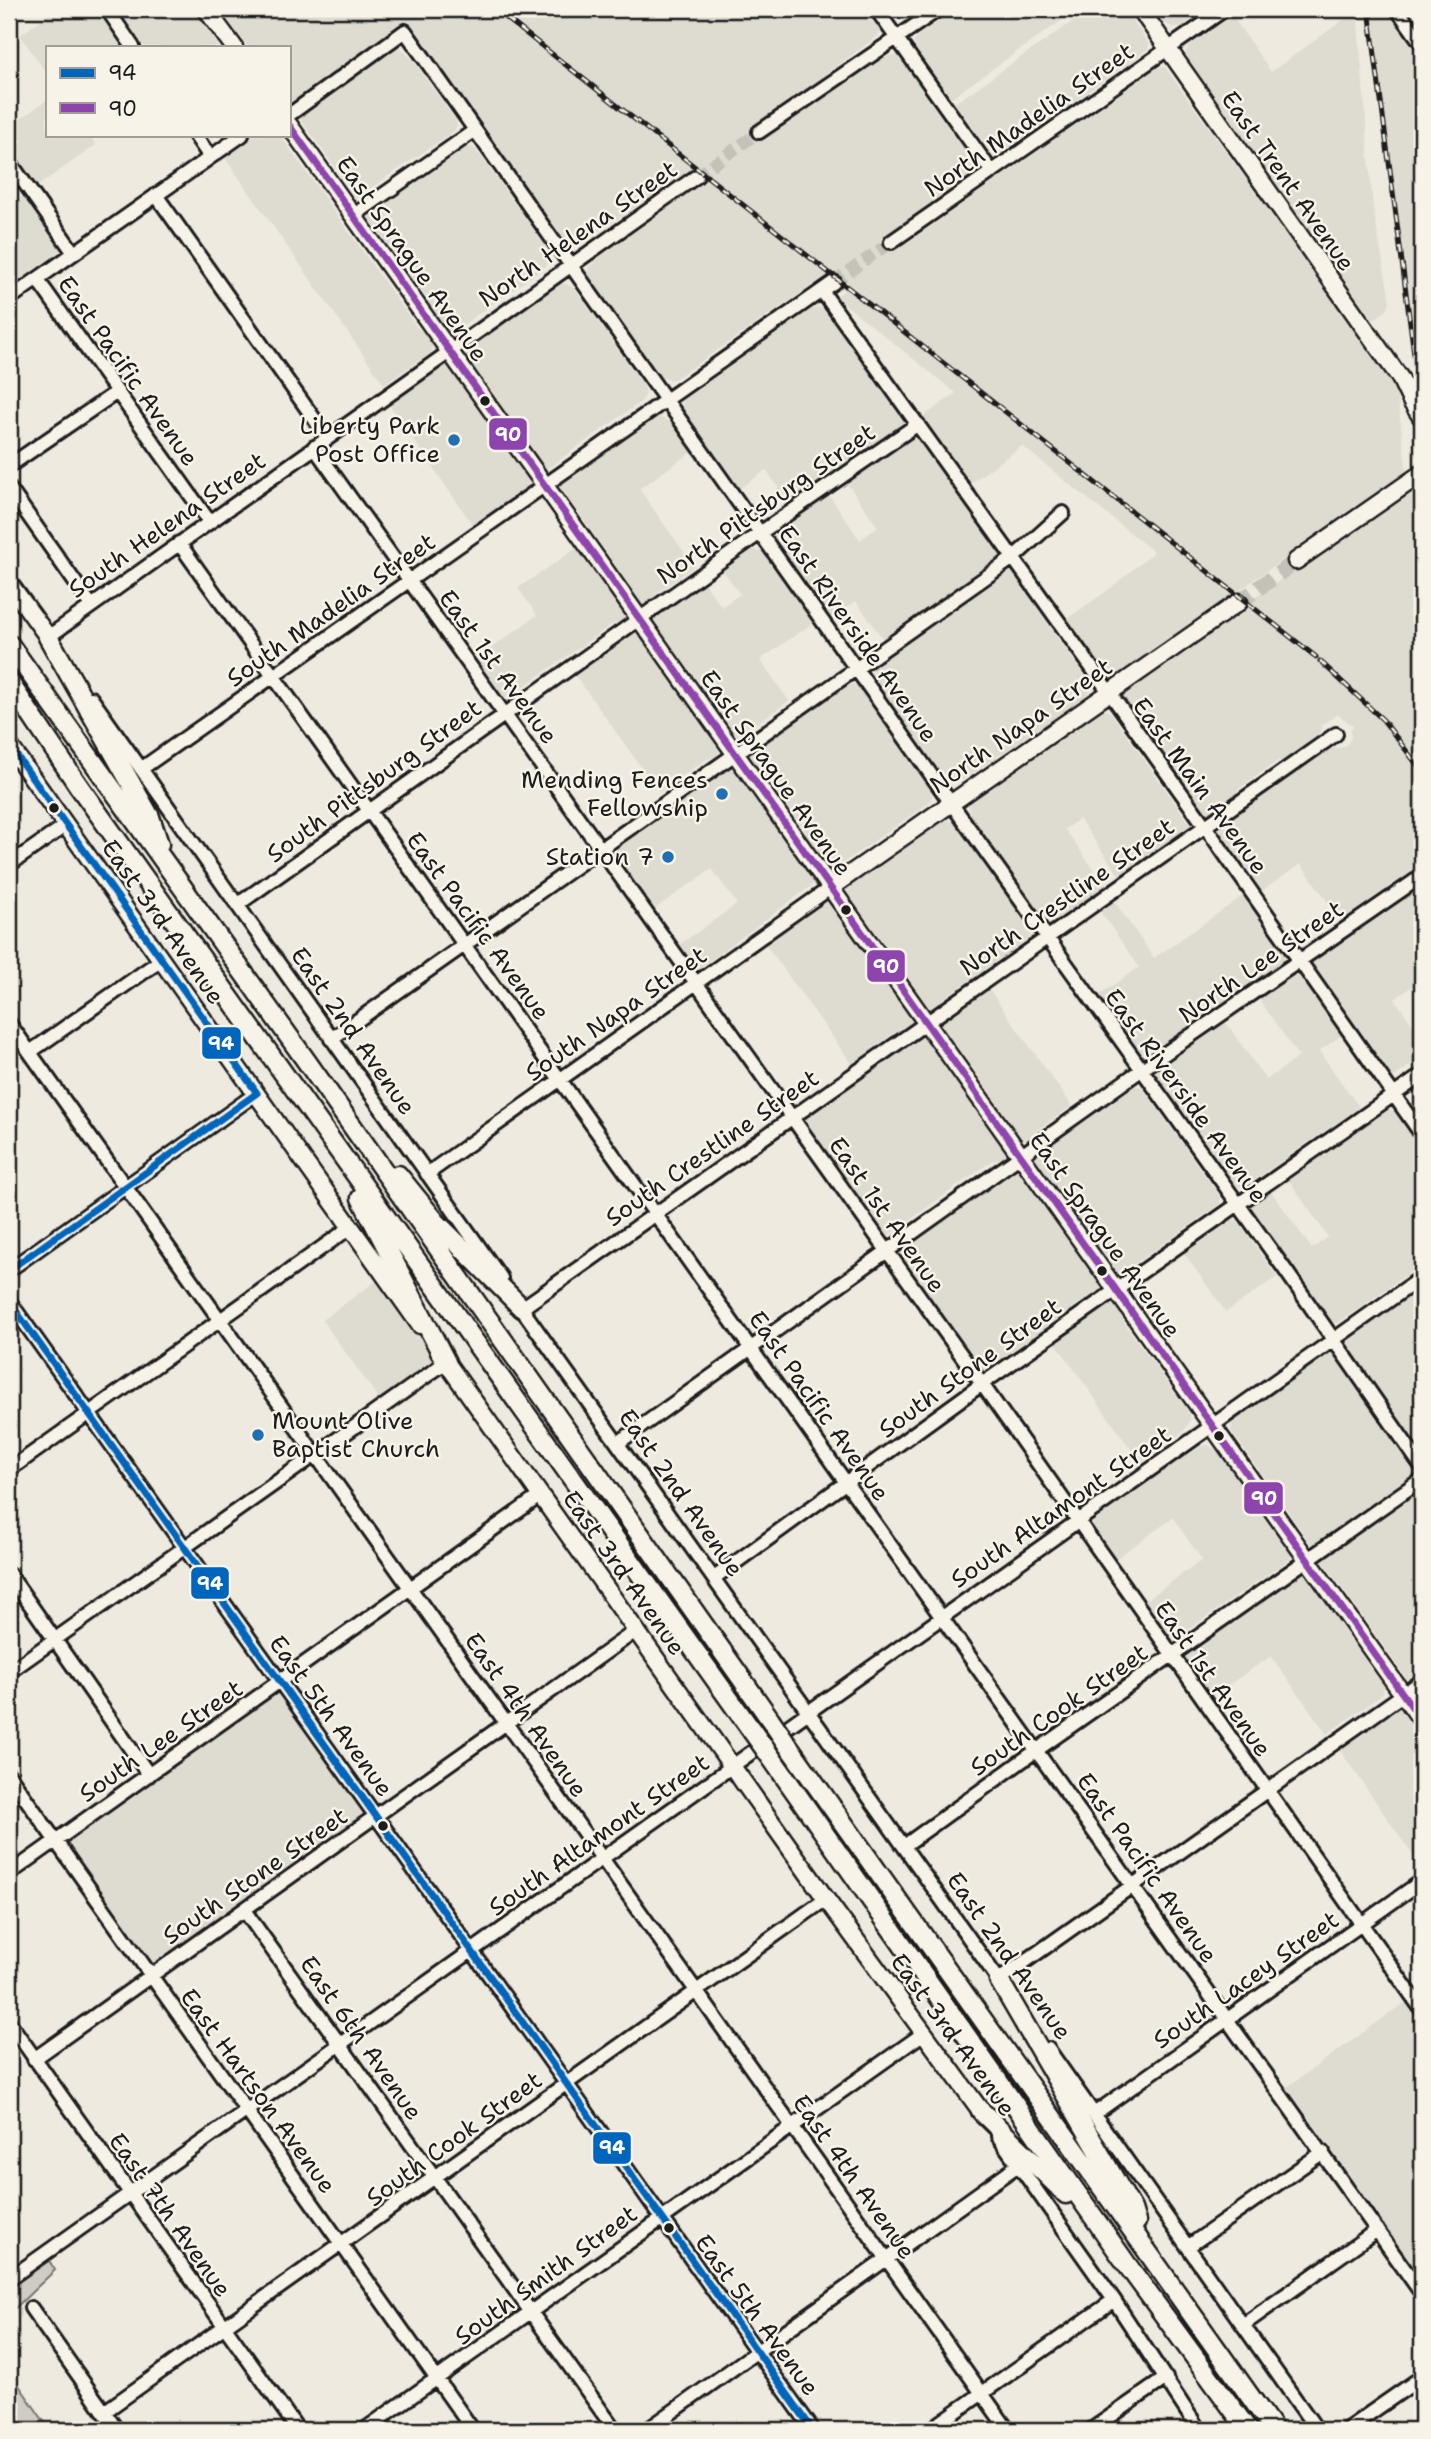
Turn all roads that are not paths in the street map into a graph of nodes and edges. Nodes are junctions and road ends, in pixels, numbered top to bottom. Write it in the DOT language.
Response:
graph roads {
  1 [pos="107,9"];
  2 [pos="206,9"];
  3 [pos="876,9"];
  4 [pos="939,9"];
  5 [pos="1140,9"];
  6 [pos="1225,9"];
  7 [pos="1397,9"];
  8 [pos="897,38"];
  9 [pos="1422,44"];
  10 [pos="133,46"];
  11 [pos="233,46"];
  12 [pos="1168,49"];
  13 [pos="290,114"];
  14 [pos="290,126"];
  15 [pos="474,131"];
  16 [pos="759,132"];
  17 [pos="196,136"];
  18 [pos="241,136"];
  19 [pos="210,157"];
  20 [pos="9,161"];
  21 [pos="992,172"];
  22 [pos="697,176"];
  23 [pos="156,195"];
  24 [pos="353,216"];
  25 [pos="891,242"];
  26 [pos="74,253"];
  27 [pos="570,265"];
  28 [pos="37,279"];
  29 [pos="834,282"];
  30 [pos="821,291"];
  31 [pos="9,299"];
  32 [pos="449,351"];
  33 [pos="1400,378"];
  34 [pos="117,392"];
  35 [pos="665,399"];
  36 [pos="1422,401"];
  37 [pos="1422,418"];
  38 [pos="918,424"];
  39 [pos="327,437"];
  40 [pos="314,447"];
  41 [pos="9,466"];
  42 [pos="1422,473"];
  43 [pos="544,485"];
  44 [pos="9,488"];
  45 [pos="1063,513"];
  46 [pos="209,522"];
  47 [pos="760,533"];
  48 [pos="179,543"];
  49 [pos="1013,558"];
  50 [pos="1296,561"];
  51 [pos="410,580"];
  52 [pos="9,583"];
  53 [pos="1239,602"];
  54 [pos="91,606"];
  55 [pos="639,620"];
  56 [pos="9,627"];
  57 [pos="48,637"];
  58 [pos="9,644"];
  59 [pos="856,669"];
  60 [pos="274,676"];
  61 [pos="33,677"];
  62 [pos="9,682"];
  63 [pos="1107,693"];
  64 [pos="9,703"];
  65 [pos="505,714"];
  66 [pos="1336,734"];
  67 [pos="9,745"];
  68 [pos="735,754"];
  69 [pos="141,769"];
  70 [pos="78,785"];
  71 [pos="951,803"];
  72 [pos="370,810"];
  73 [pos="66,825"];
  74 [pos="1205,826"];
  75 [pos="601,848"];
  76 [pos="164,861"];
  77 [pos="10,863"];
  78 [pos="1422,876"];
  79 [pos="830,888"];
  80 [pos="236,905"];
  81 [pos="1046,937"];
  82 [pos="465,943"];
  83 [pos="161,960"];
  84 [pos="1299,960"];
  85 [pos="696,982"];
  86 [pos="926,1023"];
  87 [pos="9,1025"];
  88 [pos="331,1039"];
  89 [pos="30,1052"];
  90 [pos="1141,1070"];
  91 [pos="1422,1075"];
  92 [pos="561,1078"];
  93 [pos="257,1094"];
  94 [pos="1395,1094"];
  95 [pos="792,1118"];
  96 [pos="1422,1135"];
  97 [pos="360,1139"];
  98 [pos="332,1142"];
  99 [pos="1021,1157"];
  100 [pos="426,1174"];
  101 [pos="125,1187"];
  102 [pos="1238,1204"];
  103 [pos="657,1213"];
  104 [pos="351,1227"];
  105 [pos="887,1252"];
  106 [pos="9,1270"];
  107 [pos="1422,1277"];
  108 [pos="1116,1289"];
  109 [pos="9,1301"];
  110 [pos="522,1308"];
  111 [pos="219,1320"];
  112 [pos="1334,1340"];
  113 [pos="752,1348"];
  114 [pos="446,1362"];
  115 [pos="982,1384"];
  116 [pos="90,1414"];
  117 [pos="1213,1426"];
  118 [pos="618,1443"];
  119 [pos="315,1455"];
  120 [pos="1422,1467"];
  121 [pos="9,1470"];
  122 [pos="1422,1479"];
  123 [pos="847,1483"];
  124 [pos="541,1495"];
  125 [pos="1077,1522"];
  126 [pos="185,1548"];
  127 [pos="1308,1560"];
  128 [pos="9,1574"];
  129 [pos="713,1578"];
  130 [pos="411,1588"];
  131 [pos="942,1617"];
  132 [pos="637,1630"];
  133 [pos="54,1640"];
  134 [pos="1172,1656"];
  135 [pos="9,1672"];
  136 [pos="281,1681"];
  137 [pos="1422,1681"];
  138 [pos="1403,1694"];
  139 [pos="808,1712"];
  140 [pos="1422,1721"];
  141 [pos="506,1723"];
  142 [pos="1037,1750"];
  143 [pos="734,1765"];
  144 [pos="9,1775"];
  145 [pos="149,1775"];
  146 [pos="1267,1791"];
  147 [pos="377,1815"];
  148 [pos="55,1842"];
  149 [pos="904,1846"];
  150 [pos="601,1858"];
  151 [pos="9,1874"];
  152 [pos="1422,1881"];
  153 [pos="1134,1886"];
  154 [pos="826,1899"];
  155 [pos="244,1910"];
  156 [pos="1361,1924"];
  157 [pos="472,1951"];
  158 [pos="150,1976"];
  159 [pos="999,1980"];
  160 [pos="696,1992"];
  161 [pos="1422,2011"];
  162 [pos="1228,2019"];
  163 [pos="9,2022"];
  164 [pos="924,2033"];
  165 [pos="340,2043"];
  166 [pos="34,2059"];
  167 [pos="566,2085"];
  168 [pos="246,2109"];
  169 [pos="981,2111"];
  170 [pos="1094,2114"];
  171 [pos="793,2126"];
  172 [pos="1323,2152"];
  173 [pos="1018,2165"];
  174 [pos="435,2178"];
  175 [pos="129,2194"];
  176 [pos="662,2218"];
  177 [pos="1377,2230"];
  178 [pos="342,2244"];
  179 [pos="1189,2246"];
  180 [pos="1146,2248"];
  181 [pos="886,2259"];
  182 [pos="1128,2266"];
  183 [pos="9,2279"];
  184 [pos="1422,2294"];
  185 [pos="1114,2300"];
  186 [pos="31,2308"];
  187 [pos="531,2312"];
  188 [pos="1243,2325"];
  189 [pos="224,2327"];
  190 [pos="757,2351"];
  191 [pos="1422,2377"];
  192 [pos="1166,2378"];
  193 [pos="437,2379"];
  194 [pos="982,2394"];
  195 [pos="104,2412"];
  196 [pos="117,2430"];
  197 [pos="298,2430"];
  198 [pos="365,2430"];
  199 [pos="474,2430"];
  200 [pos="615,2430"];
  201 [pos="647,2430"];
  202 [pos="813,2430"];
  203 [pos="930,2430"];
  204 [pos="1008,2430"];
  205 [pos="1091,2430"];
  206 [pos="1199,2430"];
  207 [pos="1248,2430"];
  208 [pos="1274,2430"];
  209 [pos="1317,2430"];
  210 [pos="1346,2430"];
  1 -- 10 [label="street"];
  2 -- 11 [label="main road"];
  3 -- 8 [label="street"];
  4 -- 8 [label="street"];
  5 -- 12 [label="main road, East Trent Avenue"];
  6 -- 12 [label="street, North Madelia Street"];
  7 -- 9 [label="street"];
  8 -- 16 [label="street"];
  8 -- 21 [label="street"];
  12 -- 21 [label="street, North Madelia Street"];
  12 -- 33 [label="main road, East Trent Avenue"];
  13 -- 15 [label="street, East Riverside Avenue"];
  14 -- 24 [label="main road, East Sprague Avenue"];
  15 -- 24 [label="street"];
  15 -- 27 [label="street, East Riverside Avenue"];
  17 -- 19 [label="street"];
  18 -- 19 [label="street"];
  19 -- 23 [label="street"];
  20 -- 26 [label="street, East Pacific Avenue"];
  21 -- 25 [label="street, North Madelia Street"];
  22 -- 27 [label="street, North Helena Street"];
  23 -- 26 [label="street"];
  23 -- 39 [label="street"];
  24 -- 32 [label="main road, East Sprague Avenue"];
  26 -- 28 [label="street"];
  27 -- 32 [label="street, North Helena Street"];
  27 -- 35 [label="street, East Riverside Avenue"];
  28 -- 31 [label="street"];
  28 -- 34 [label="street, East Pacific Avenue"];
  29 -- 30 [label="street"];
  30 -- 35 [label="street"];
  30 -- 38 [label="street, East Main Avenue"];
  32 -- 39 [label="street, South Helena Street"];
  32 -- 43 [label="main road, East Sprague Avenue"];
  33 -- 36 [label="main road, East Trent Avenue"];
  33 -- 37 [label="main road, East Trent Avenue"];
  34 -- 41 [label="street"];
  34 -- 46 [label="street, East Pacific Avenue"];
  35 -- 43 [label="street"];
  35 -- 47 [label="street, East Riverside Avenue"];
  38 -- 47 [label="street, North Pittsburg Street"];
  38 -- 49 [label="street, East Main Avenue"];
  39 -- 40 [label="street, South Helena Street"];
  40 -- 46 [label="street, South Helena Street"];
  40 -- 51 [label="street, East 1st Avenue"];
  42 -- 50 [label="main road"];
  43 -- 51 [label="street, South Madelia Street"];
  43 -- 55 [label="main road, East Sprague Avenue"];
  44 -- 54 [label="street"];
  45 -- 49 [label="street"];
  46 -- 48 [label="street, South Helena Street"];
  47 -- 55 [label="street, North Pittsburg Street"];
  47 -- 59 [label="street, East Riverside Avenue"];
  48 -- 54 [label="street, South Helena Street"];
  48 -- 60 [label="street, East Pacific Avenue"];
  49 -- 59 [label="street"];
  49 -- 63 [label="street, East Main Avenue"];
  51 -- 60 [label="street, South Madelia Street"];
  51 -- 65 [label="street, East 1st Avenue"];
  52 -- 57 [label="main road, East 2nd Avenue"];
  53 -- 63 [label="main road, North Napa Street"];
  54 -- 57 [label="street, South Helena Street"];
  55 -- 65 [label="street, South Pittsburg Street"];
  55 -- 68 [label="main road, East Sprague Avenue"];
  56 -- 61 [label="highway"];
  57 -- 69 [label="street, East 2nd Avenue"];
  57 -- 76 [label="highway"];
  58 -- 61 [label="highway"];
  59 -- 68 [label="street"];
  59 -- 71 [label="street, East Riverside Avenue"];
  60 -- 69 [label="street, South Madelia Street"];
  60 -- 72 [label="street, East Pacific Avenue"];
  61 -- 76 [label="highway"];
  62 -- 70 [label="highway"];
  63 -- 71 [label="main road, North Napa Street"];
  63 -- 74 [label="street, East Main Avenue"];
  64 -- 70 [label="highway"];
  65 -- 72 [label="street, South Pittsburg Street"];
  65 -- 75 [label="street, East 1st Avenue"];
  66 -- 74 [label="street, North Crestline Street"];
  67 -- 73 [label="main road, East 3rd Avenue"];
  68 -- 75 [label="street"];
  68 -- 79 [label="main road, East Sprague Avenue"];
  69 -- 80 [label="street, East 2nd Avenue"];
  70 -- 98 [label="highway"];
  71 -- 79 [label="main road, North Napa Street"];
  71 -- 81 [label="street, East Riverside Avenue"];
  72 -- 80 [label="street, South Pittsburg Street"];
  72 -- 82 [label="street, East Pacific Avenue"];
  73 -- 77 [label="street"];
  73 -- 83 [label="main road, East 3rd Avenue"];
  74 -- 81 [label="street, North Crestline Street"];
  74 -- 84 [label="street, East Main Avenue"];
  75 -- 82 [label="street"];
  75 -- 85 [label="street, East 1st Avenue"];
  76 -- 97 [label="highway"];
  78 -- 84 [label="street, North Lee Street"];
  79 -- 85 [label="street, South Napa Street"];
  79 -- 86 [label="main road, East Sprague Avenue"];
  80 -- 88 [label="street, East 2nd Avenue"];
  81 -- 86 [label="street, North Crestline Street"];
  81 -- 90 [label="street, East Riverside Avenue"];
  82 -- 88 [label="street"];
  82 -- 92 [label="street, East Pacific Avenue"];
  83 -- 89 [label="street"];
  83 -- 93 [label="main road, East 3rd Avenue"];
  84 -- 90 [label="street, North Lee Street"];
  84 -- 94 [label="street, East Main Avenue"];
  85 -- 92 [label="street, South Napa Street"];
  85 -- 95 [label="street, East 1st Avenue"];
  86 -- 95 [label="street, South Crestline Street"];
  86 -- 99 [label="main road, East Sprague Avenue"];
  87 -- 89 [label="street, East 4th Avenue"];
  88 -- 100 [label="street, East 2nd Avenue"];
  89 -- 101 [label="street, East 4th Avenue"];
  90 -- 99 [label="street, North Lee Street"];
  90 -- 102 [label="street, East Riverside Avenue"];
  91 -- 94 [label="street, South Stone Street"];
  92 -- 100 [label="street, South Napa Street"];
  92 -- 103 [label="street, East Pacific Avenue"];
  93 -- 101 [label="street"];
  93 -- 104 [label="main road, East 3rd Avenue"];
  94 -- 96 [label="street, East Main Avenue"];
  94 -- 102 [label="street, South Stone Street"];
  95 -- 103 [label="street, South Crestline Street"];
  95 -- 105 [label="street, East 1st Avenue"];
  97 -- 110 [label="highway"];
  97 -- 180 [label="highway, bridge"];
  98 -- 114 [label="highway"];
  98 -- 182 [label="highway, bridge"];
  99 -- 105 [label="street"];
  99 -- 108 [label="main road, East Sprague Avenue"];
  100 -- 110 [label="street, East 2nd Avenue"];
  101 -- 106 [label="street"];
  101 -- 111 [label="street, East 4th Avenue"];
  102 -- 108 [label="street, South Stone Street"];
  102 -- 112 [label="street, East Riverside Avenue"];
  103 -- 110 [label="street, South Crestline Street"];
  103 -- 113 [label="street, East Pacific Avenue"];
  104 -- 111 [label="street"];
  104 -- 114 [label="main road, East 3rd Avenue"];
  105 -- 113 [label="street"];
  105 -- 115 [label="street, East 1st Avenue"];
  107 -- 112 [label="street, South Altamont Street"];
  108 -- 115 [label="street, South Stone Street"];
  108 -- 117 [label="main road, East Sprague Avenue"];
  109 -- 116 [label="street, East 5th Avenue"];
  110 -- 118 [label="street, East 2nd Avenue"];
  111 -- 116 [label="street"];
  111 -- 119 [label="street, East 4th Avenue"];
  112 -- 117 [label="street, South Altamont Street"];
  112 -- 120 [label="street, East Riverside Avenue"];
  113 -- 118 [label="street"];
  113 -- 123 [label="street, East Pacific Avenue"];
  114 -- 119 [label="street"];
  114 -- 124 [label="main road, East 3rd Avenue"];
  115 -- 123 [label="street, South Stone Street"];
  115 -- 125 [label="street, East 1st Avenue"];
  116 -- 121 [label="street"];
  116 -- 126 [label="street, East 5th Avenue"];
  117 -- 125 [label="street, South Altamont Street"];
  117 -- 127 [label="main road, East Sprague Avenue"];
  118 -- 129 [label="street, East 2nd Avenue"];
  119 -- 126 [label="street"];
  119 -- 130 [label="street, East 4th Avenue"];
  122 -- 127 [label="street, South Cook Street"];
  123 -- 129 [label="street, South Stone Street"];
  123 -- 131 [label="street, East Pacific Avenue"];
  124 -- 130 [label="street, South Lee Street"];
  124 -- 132 [label="main road, East 3rd Avenue"];
  125 -- 131 [label="street, South Altamont Street"];
  125 -- 134 [label="street, East 1st Avenue"];
  126 -- 133 [label="street"];
  126 -- 136 [label="street, East 5th Avenue"];
  127 -- 134 [label="street, South Cook Street"];
  127 -- 138 [label="main road, East Sprague Avenue"];
  128 -- 133 [label="street"];
  129 -- 139 [label="street, East 2nd Avenue"];
  130 -- 136 [label="street, South Lee Street"];
  130 -- 141 [label="street, East 4th Avenue"];
  131 -- 139 [label="street, South Altamont Street"];
  131 -- 142 [label="street, East Pacific Avenue"];
  132 -- 141 [label="street, South Stone Street"];
  132 -- 143 [label="main road, East 3rd Avenue"];
  133 -- 135 [label="street"];
  133 -- 145 [label="street"];
  134 -- 142 [label="street, South Cook Street"];
  134 -- 146 [label="street, East 1st Avenue"];
  136 -- 145 [label="street, South Lee Street"];
  136 -- 147 [label="street, East 5th Avenue"];
  137 -- 138 [label="street"];
  138 -- 140 [label="main road, East Sprague Avenue"];
  138 -- 146 [label="street"];
  139 -- 143 [label="street, South Altamont Street"];
  139 -- 149 [label="street, East 2nd Avenue"];
  141 -- 147 [label="street, South Stone Street"];
  141 -- 150 [label="street, East 4th Avenue"];
  142 -- 149 [label="street, South Cook Street"];
  142 -- 153 [label="street, East Pacific Avenue"];
  143 -- 150 [label="street, South Altamont Street"];
  143 -- 154 [label="main road, East 3rd Avenue"];
  144 -- 148 [label="street, East Hartson Avenue"];
  145 -- 148 [label="street, South Lee Street"];
  146 -- 153 [label="street"];
  146 -- 156 [label="street, East 1st Avenue"];
  147 -- 155 [label="street, South Stone Street"];
  147 -- 157 [label="street, East 5th Avenue"];
  148 -- 151 [label="street, South Lee Street"];
  148 -- 158 [label="street, East Hartson Avenue"];
  149 -- 159 [label="street, East 2nd Avenue"];
  150 -- 157 [label="street, South Altamont Street"];
  150 -- 160 [label="street, East 4th Avenue"];
  152 -- 156 [label="street, South Lacey Street"];
  153 -- 159 [label="street"];
  153 -- 162 [label="street, East Pacific Avenue"];
  154 -- 160 [label="street, South Cook Street"];
  154 -- 164 [label="main road, East 3rd Avenue"];
  155 -- 158 [label="street, South Stone Street"];
  155 -- 165 [label="street, East 6th Avenue"];
  156 -- 161 [label="street, East 1st Avenue"];
  156 -- 162 [label="street, South Lacey Street"];
  157 -- 165 [label="street, South Altamont Street"];
  157 -- 167 [label="street, East 5th Avenue"];
  158 -- 166 [label="street, South Stone Street"];
  158 -- 168 [label="street, East Hartson Avenue"];
  159 -- 170 [label="street, East 2nd Avenue"];
  159 -- 180 [label="highway"];
  160 -- 167 [label="street, South Cook Street"];
  160 -- 171 [label="street, East 4th Avenue"];
  162 -- 170 [label="street, South Lacey Street"];
  162 -- 172 [label="street, East Pacific Avenue"];
  163 -- 166 [label="street, East 7th Avenue"];
  164 -- 169 [label="main road, East 3rd Avenue"];
  164 -- 171 [label="street, South Smith Street"];
  165 -- 168 [label="street, South Altamont Street"];
  165 -- 174 [label="street, East 6th Avenue"];
  166 -- 175 [label="street, East 7th Avenue"];
  167 -- 174 [label="street, South Cook Street"];
  167 -- 176 [label="street, East 5th Avenue"];
  168 -- 175 [label="street, South Altamont Street"];
  168 -- 178 [label="street, East Hartson Avenue"];
  169 -- 173 [label="street, East 3rd Avenue"];
  169 -- 182 [label="highway"];
  170 -- 179 [label="street, East 2nd Avenue"];
  171 -- 176 [label="street, South Smith Street"];
  171 -- 181 [label="street, East 4th Avenue"];
  172 -- 177 [label="street, East Pacific Avenue"];
  172 -- 179 [label="street"];
  173 -- 181 [label="street"];
  173 -- 185 [label="street, East 3rd Avenue"];
  174 -- 178 [label="street, South Cook Street"];
  174 -- 187 [label="street, East 6th Avenue"];
  175 -- 183 [label="street, South Altamont Street"];
  175 -- 189 [label="street, East 7th Avenue"];
  176 -- 187 [label="street, South Smith Street"];
  176 -- 190 [label="street, East 5th Avenue"];
  177 -- 184 [label="street, East Pacific Avenue"];
  177 -- 188 [label="street"];
  178 -- 189 [label="street, South Cook Street"];
  178 -- 193 [label="street, East Hartson Avenue"];
  179 -- 188 [label="street, East 2nd Avenue"];
  180 -- 208 [label="highway"];
  181 -- 190 [label="street"];
  181 -- 194 [label="street, East 4th Avenue"];
  182 -- 207 [label="highway"];
  185 -- 192 [label="street, East 3rd Avenue"];
  185 -- 194 [label="street"];
  186 -- 195 [label="street"];
  187 -- 193 [label="street, South Smith Street"];
  187 -- 200 [label="street, East 6th Avenue"];
  188 -- 209 [label="street, East 2nd Avenue"];
  189 -- 195 [label="street, South Cook Street"];
  189 -- 197 [label="street, East 7th Avenue"];
  190 -- 201 [label="street"];
  190 -- 202 [label="street, East 5th Avenue"];
  191 -- 210 [label="street"];
  192 -- 205 [label="street"];
  192 -- 206 [label="street, East 3rd Avenue"];
  193 -- 198 [label="street, South Smith Street"];
  193 -- 199 [label="street, East Hartson Avenue"];
  194 -- 203 [label="street"];
  194 -- 204 [label="street, East 4th Avenue"];
  195 -- 196 [label="street"];
}
